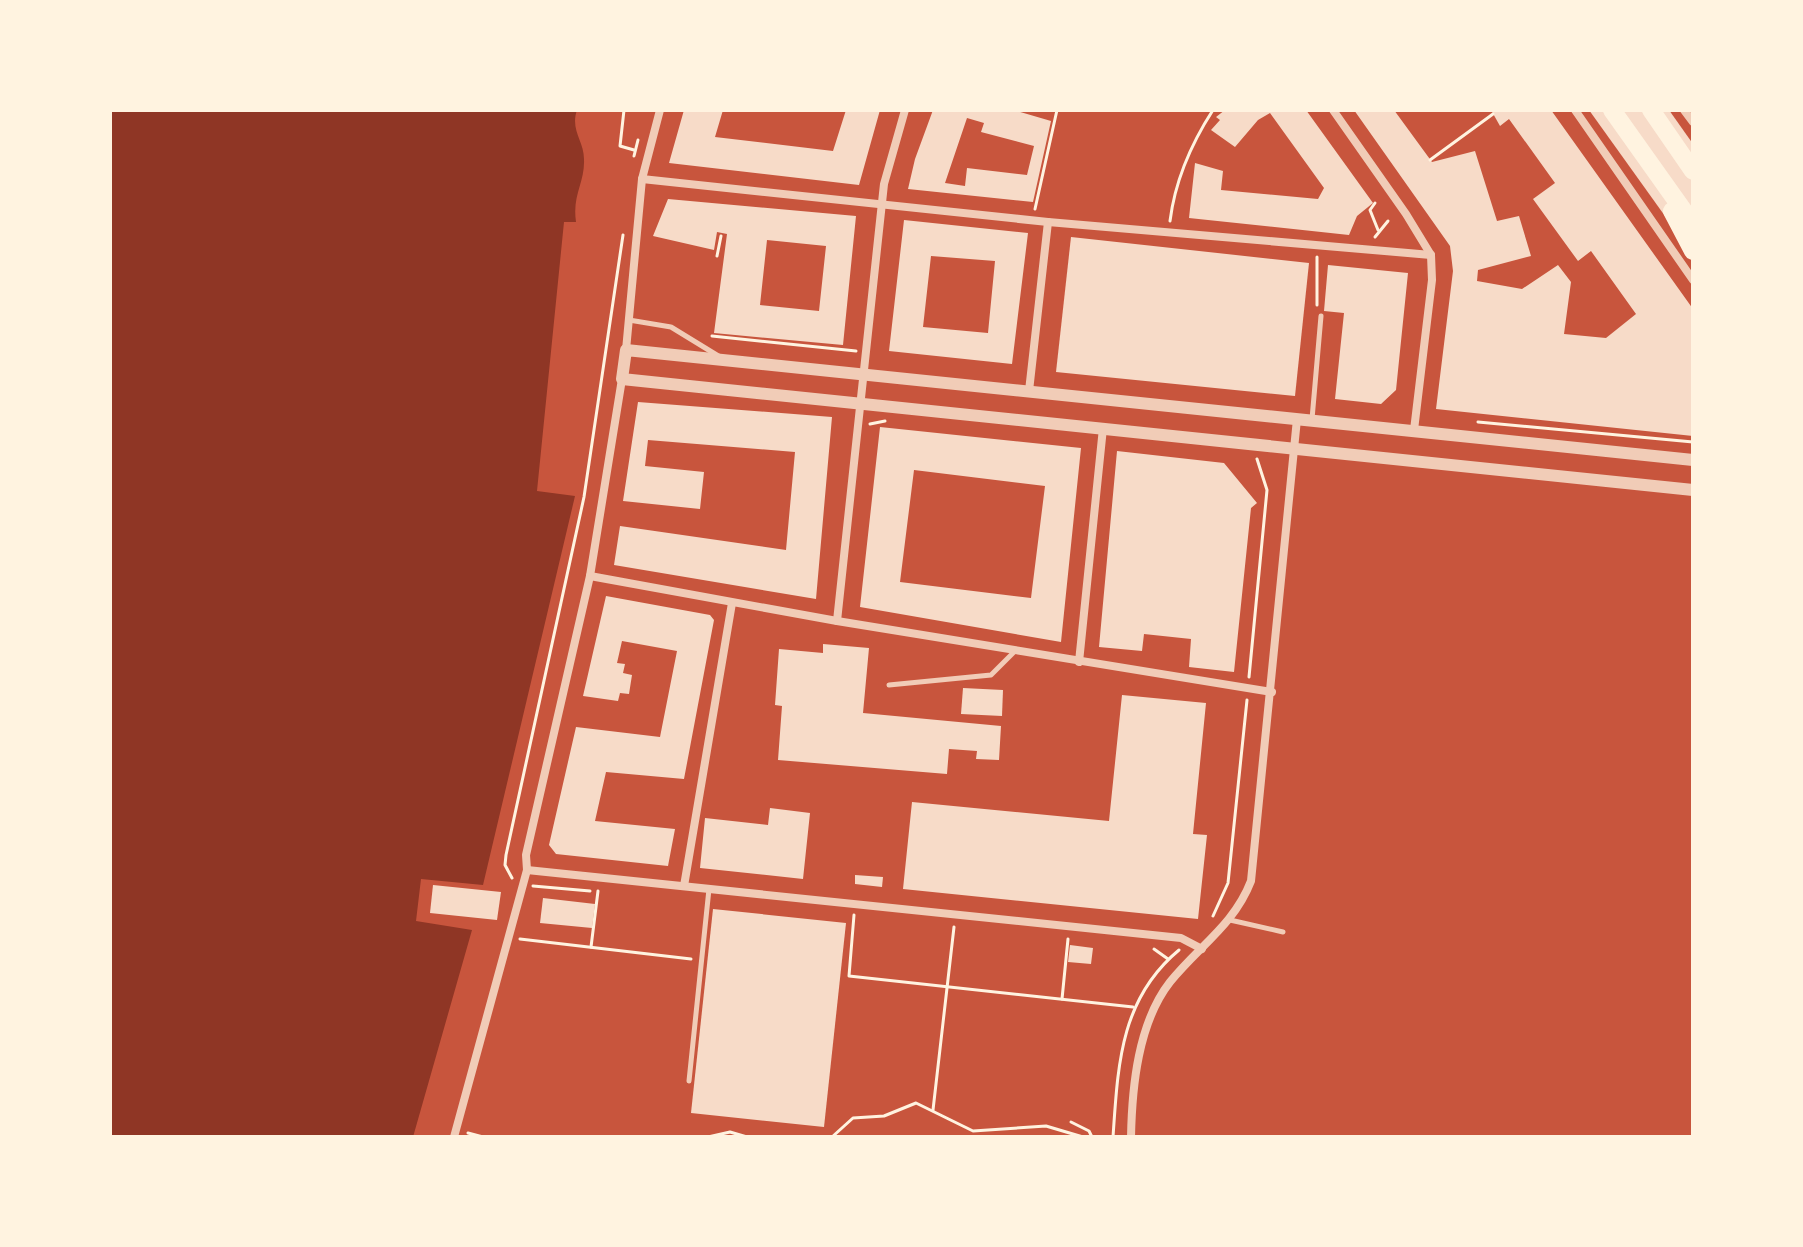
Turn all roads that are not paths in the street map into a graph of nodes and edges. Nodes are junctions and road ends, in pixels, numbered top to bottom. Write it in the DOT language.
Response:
graph roads {
  1 [pos="660,110"];
  2 [pos="905,110"];
  3 [pos="1333,110"];
  4 [pos="1575,110"];
  5 [pos="1612,110"];
  6 [pos="1651,110"];
  7 [pos="1684,110"];
  8 [pos="1693,122"];
  9 [pos="1641,152"];
  10 [pos="1693,171"];
  11 [pos="642,179"];
  12 [pos="882,204"];
  13 [pos="1048,222"];
  14 [pos="1693,224"];
  15 [pos="1693,251"];
  16 [pos="1431,255"];
  17 [pos="1693,280"];
  18 [pos="1321,316"];
  19 [pos="629,320"];
  20 [pos="626,350"];
  21 [pos="724,359"];
  22 [pos="864,373"];
  23 [pos="622,379"];
  24 [pos="1029,391"];
  25 [pos="861,404"];
  26 [pos="1297,419"];
  27 [pos="1312,420"];
  28 [pos="1103,428"];
  29 [pos="1414,430"];
  30 [pos="1295,449"];
  31 [pos="1693,460"];
  32 [pos="1693,490"];
  33 [pos="590,576"];
  34 [pos="732,603"];
  35 [pos="837,621"];
  36 [pos="1015,651"];
  37 [pos="1079,662"];
  38 [pos="889,685"];
  39 [pos="1272,692"];
  40 [pos="527,870"];
  41 [pos="684,886"];
  42 [pos="709,889"];
  43 [pos="1230,920"];
  44 [pos="1283,932"];
  45 [pos="1202,949"];
  46 [pos="689,1081"];
  47 [pos="454,1137"];
  48 [pos="1131,1137"];
  1 -- 11 [label="street"];
  2 -- 12 [label="street"];
  3 -- 16 [label="street"];
  4 -- 17 [label="street"];
  5 -- 9 [label="highway"];
  6 -- 10 [label="highway"];
  7 -- 8 [label="street"];
  9 -- 14 [label="highway"];
  9 -- 15 [label="highway"];
  11 -- 12 [label="street"];
  11 -- 19 [label="street"];
  12 -- 13 [label="street"];
  12 -- 22 [label="street"];
  13 -- 16 [label="street"];
  13 -- 24 [label="street"];
  16 -- 29 [label="street"];
  18 -- 27 [label="lane"];
  19 -- 20 [label="street"];
  19 -- 21 [label="lane"];
  20 -- 21 [label="street"];
  20 -- 23 [label="street"];
  21 -- 22 [label="street"];
  22 -- 24 [label="street"];
  22 -- 25 [label="street"];
  23 -- 25 [label="street"];
  23 -- 33 [label="street"];
  24 -- 26 [label="street"];
  25 -- 28 [label="street"];
  25 -- 35 [label="street"];
  26 -- 27 [label="street"];
  26 -- 30 [label="street"];
  27 -- 29 [label="street"];
  28 -- 30 [label="street"];
  28 -- 37 [label="street"];
  29 -- 31 [label="street"];
  30 -- 32 [label="street"];
  30 -- 39 [label="street"];
  33 -- 34 [label="street"];
  33 -- 40 [label="street"];
  34 -- 35 [label="street"];
  34 -- 41 [label="street"];
  35 -- 36 [label="street"];
  36 -- 37 [label="street"];
  36 -- 38 [label="lane"];
  37 -- 39 [label="street"];
  39 -- 43 [label="street"];
  40 -- 41 [label="street"];
  40 -- 47 [label="street"];
  41 -- 42 [label="street"];
  42 -- 45 [label="street"];
  42 -- 46 [label="lane"];
  43 -- 44 [label="lane"];
  43 -- 45 [label="street"];
  45 -- 48 [label="street"];
}
